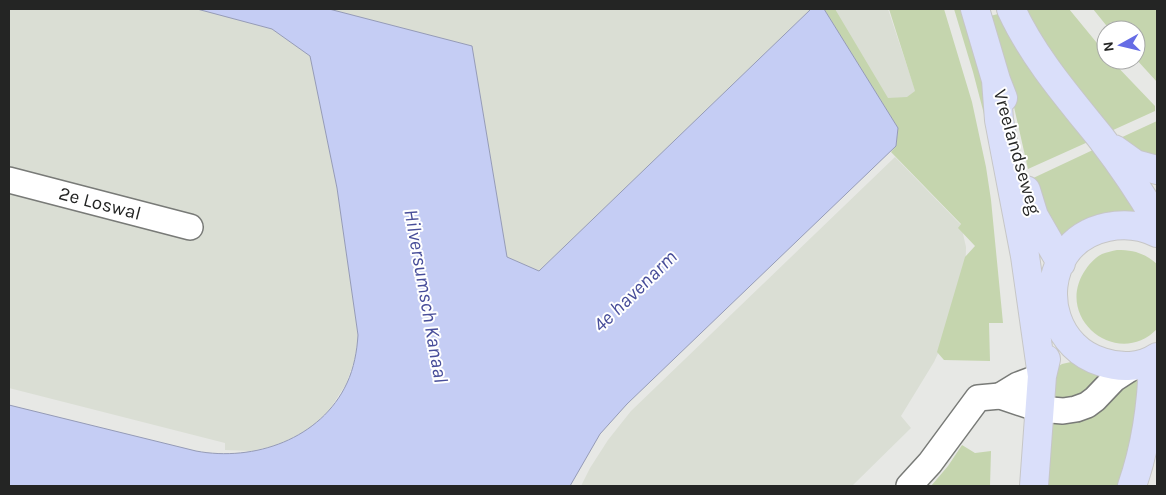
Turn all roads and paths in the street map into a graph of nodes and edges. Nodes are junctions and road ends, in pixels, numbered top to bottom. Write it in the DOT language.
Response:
graph roads {
  1 [pos="975,9"];
  2 [pos="1011,9"];
  3 [pos="996,80"];
  4 [pos="1103,140"];
  5 [pos="1157,170"];
  6 [pos="9,180"];
  7 [pos="1153,223"];
  8 [pos="190,227"];
  9 [pos="1061,263"];
  10 [pos="1056,316"];
  11 [pos="1148,361"];
  12 [pos="1042,376"];
  13 [pos="989,397"];
  14 [pos="1039,409"];
  15 [pos="1157,438"];
  16 [pos="1134,480"];
  17 [pos="909,486"];
  18 [pos="1034,486"];
  1 -- 3 [label="main road, Vreelandseweg"];
  2 -- 4 [label="main road"];
  3 -- 9 [label="main road, Vreelandseweg"];
  3 -- 12 [label="main road"];
  4 -- 5 [label="main road"];
  4 -- 7 [label="main road"];
  6 -- 8 [label="street, 2e Loswal"];
  7 -- 9 [label="main road"];
  9 -- 10 [label="main road"];
  10 -- 11 [label="main road"];
  10 -- 12 [label="main road"];
  11 -- 14 [label="street"];
  11 -- 16 [label="main road"];
  12 -- 13 [label="street"];
  12 -- 14 [label="main road"];
  13 -- 14 [label="street"];
  13 -- 17 [label="street"];
  14 -- 18 [label="main road"];
  15 -- 16 [label="main road"];
}
